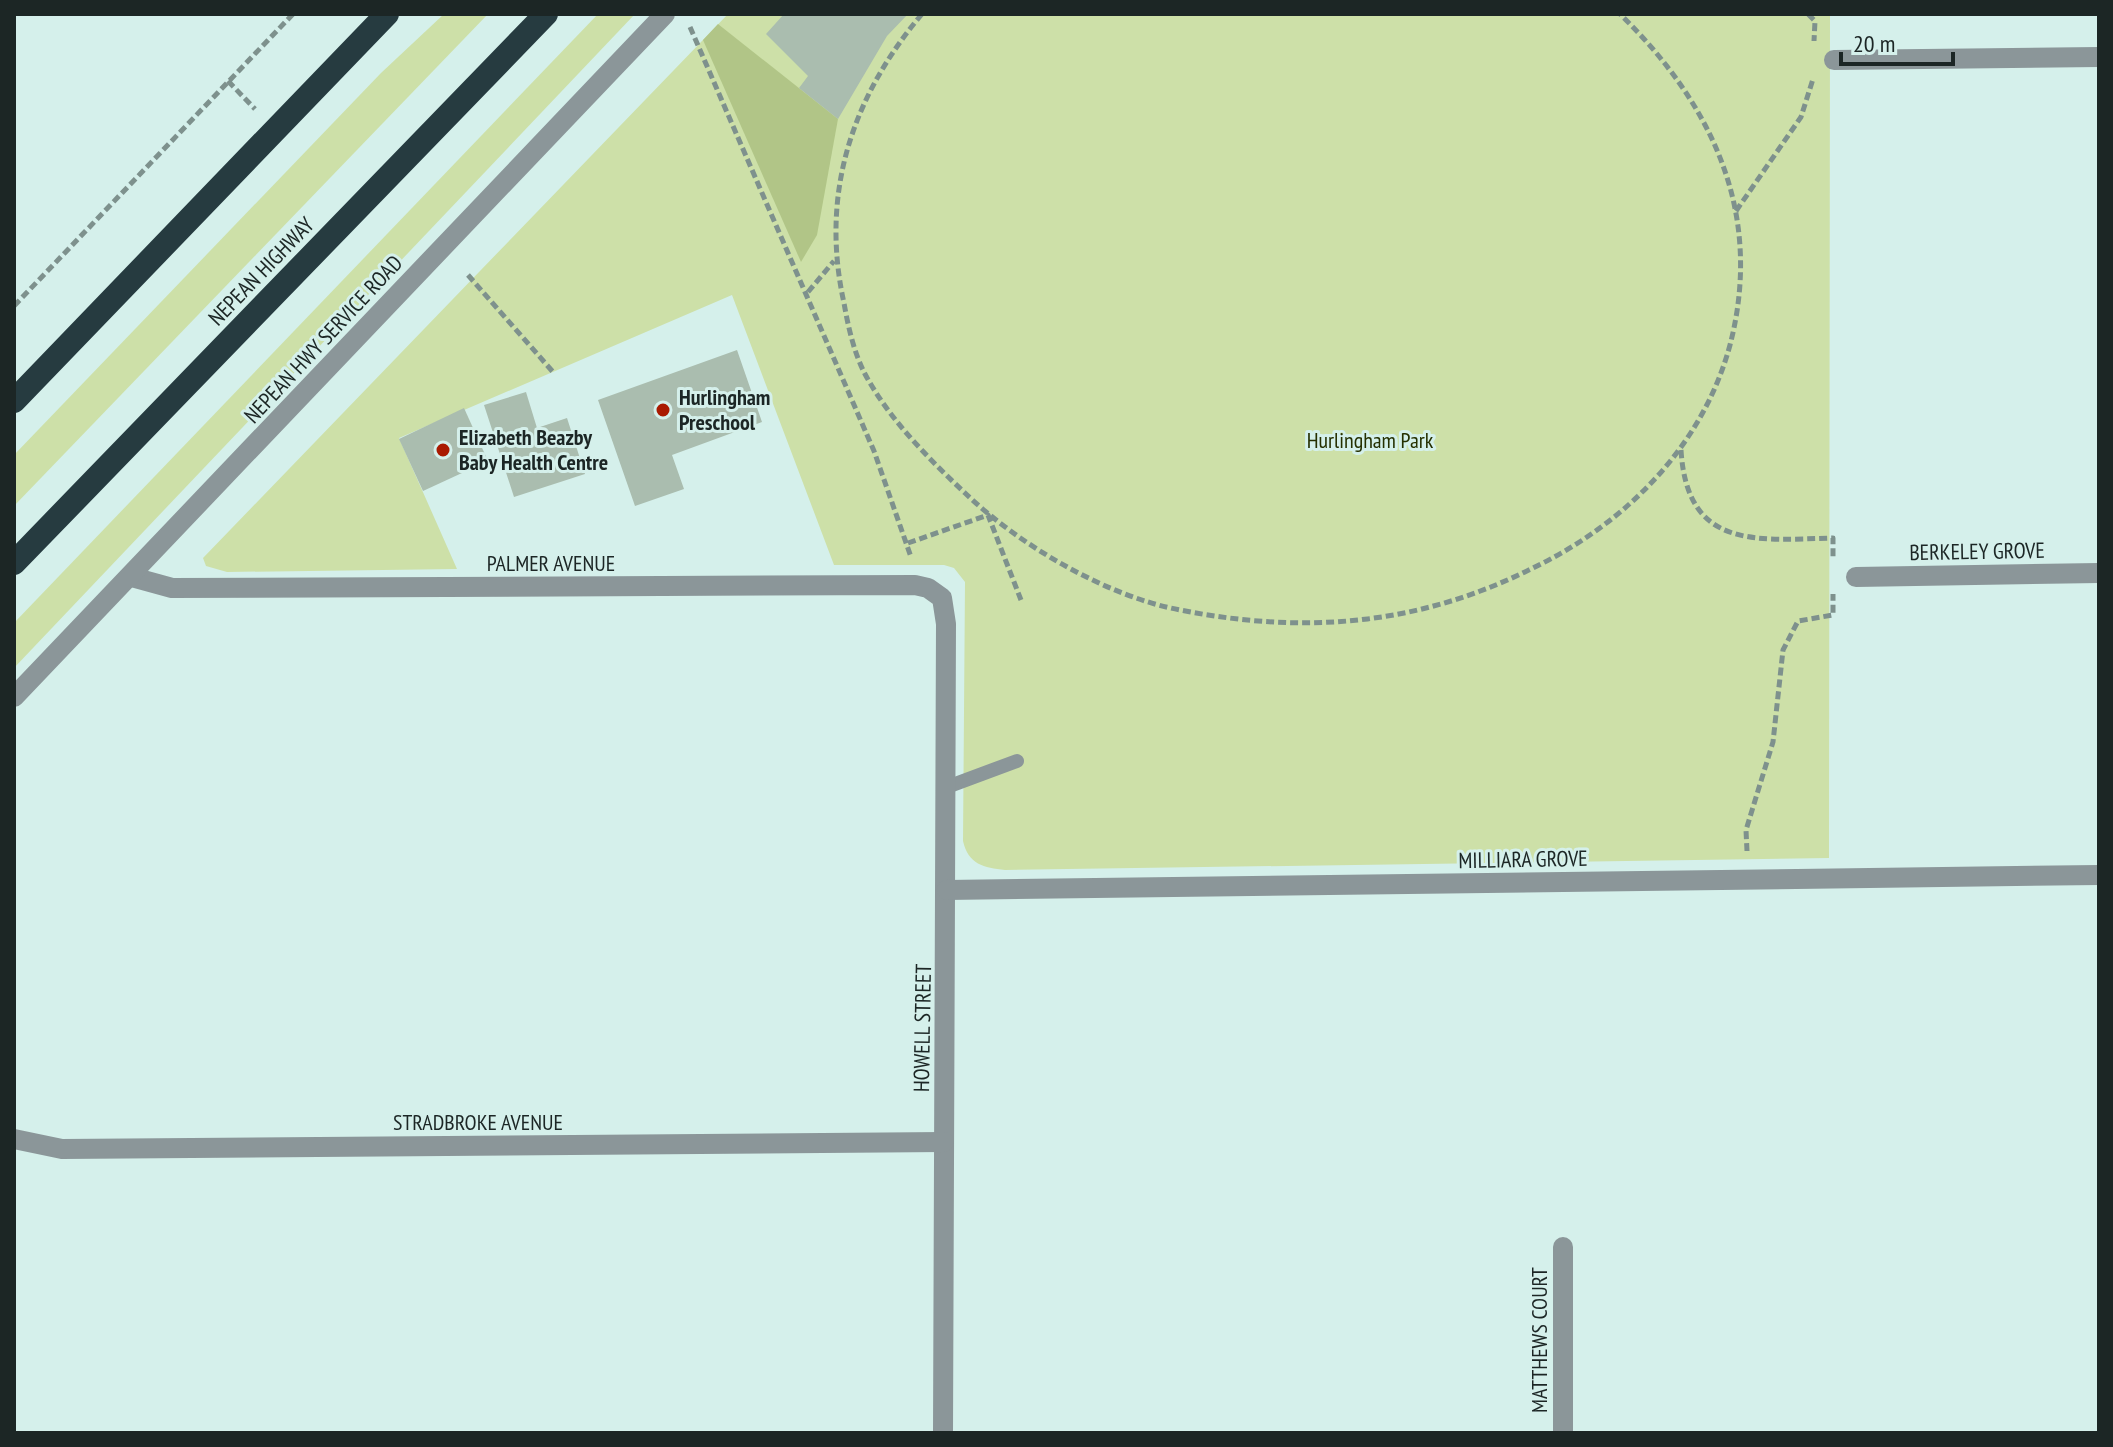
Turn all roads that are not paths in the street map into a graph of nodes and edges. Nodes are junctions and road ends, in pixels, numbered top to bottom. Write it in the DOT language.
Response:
graph roads {
  1 [pos="387,14"];
  2 [pos="546,14"];
  3 [pos="665,14"];
  4 [pos="2099,57"];
  5 [pos="1824,58"];
  6 [pos="14,401"];
  7 [pos="14,563"];
  8 [pos="2099,573"];
  9 [pos="132,577"];
  10 [pos="1856,577"];
  11 [pos="946,624"];
  12 [pos="14,697"];
  13 [pos="1017,761"];
  14 [pos="947,787"];
  15 [pos="2099,875"];
  16 [pos="947,890"];
  17 [pos="14,1139"];
  18 [pos="944,1142"];
  19 [pos="1563,1247"];
  20 [pos="943,1433"];
  21 [pos="1563,1433"];
  1 -- 6 [label="highway"];
  2 -- 7 [label="highway, NEPEAN HIGHWAY"];
  3 -- 9 [label="street, NEPEAN HWY SERVICE ROAD"];
  4 -- 5 [label="street"];
  8 -- 10 [label="street, BERKELEY GROVE"];
  9 -- 11 [label="street, PALMER AVENUE"];
  9 -- 12 [label="street, NEPEAN HWY SERVICE ROAD"];
  11 -- 14 [label="street, HOWELL STREET"];
  13 -- 14 [label="lane"];
  14 -- 16 [label="street, HOWELL STREET"];
  15 -- 16 [label="street, MILLIARA GROVE"];
  16 -- 18 [label="street, HOWELL STREET"];
  17 -- 18 [label="street, STRADBROKE AVENUE"];
  18 -- 20 [label="street, HOWELL STREET"];
  19 -- 21 [label="street, MATTHEWS COURT"];
}
